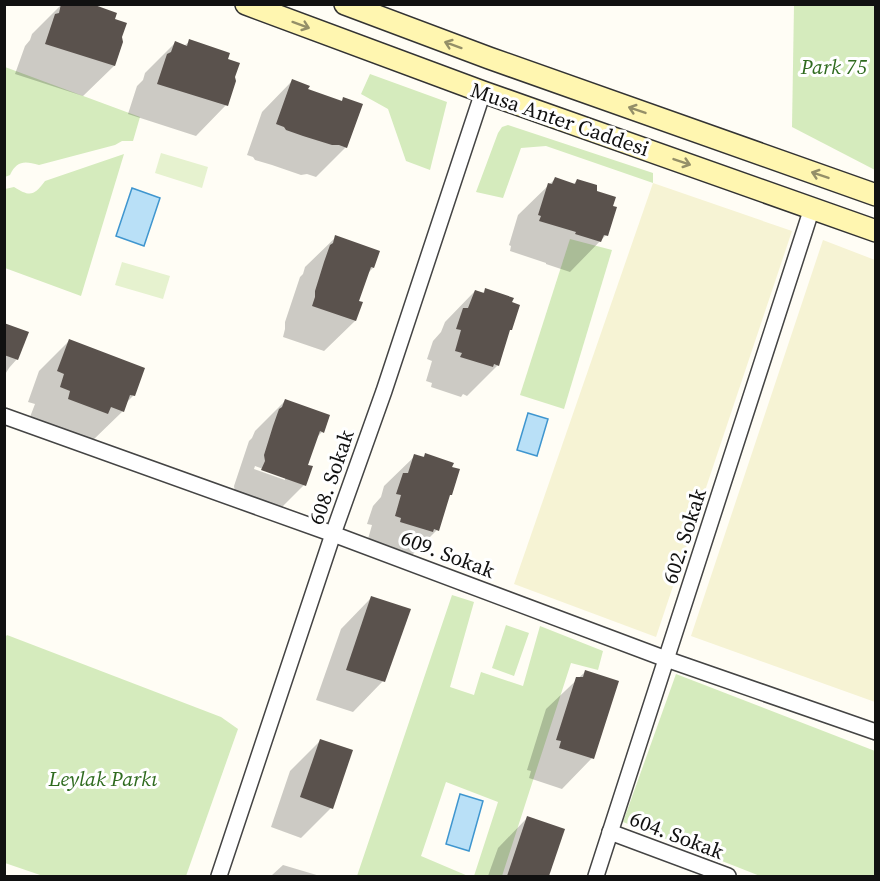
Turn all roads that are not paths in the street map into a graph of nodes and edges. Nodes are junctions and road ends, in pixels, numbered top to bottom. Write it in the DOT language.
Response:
graph roads {
  1 [pos="246,4"];
  2 [pos="345,4"];
  3 [pos="483,92"];
  4 [pos="876,195"];
  5 [pos="812,208"];
  6 [pos="876,231"];
  7 [pos="4,416"];
  8 [pos="333,534"];
  9 [pos="666,659"];
  10 [pos="876,732"];
  11 [pos="610,832"];
  12 [pos="219,876"];
  13 [pos="596,876"];
  14 [pos="728,876"];
  1 -- 3 [label="main road, Musa Anter Caddesi, one-way"];
  4 -- 2 [label="main road, Musa Anter Caddesi, one-way"];
  3 -- 5 [label="main road, Musa Anter Caddesi, one-way"];
  3 -- 8 [label="street, 608. Sokak"];
  5 -- 6 [label="main road, Musa Anter Caddesi"];
  5 -- 9 [label="street, 602. Sokak"];
  7 -- 8 [label="street, 609. Sokak"];
  8 -- 9 [label="street, 609. Sokak"];
  8 -- 12 [label="street, 608. Sokak"];
  9 -- 10 [label="street, 609. Sokak"];
  9 -- 11 [label="street, 602. Sokak"];
  11 -- 13 [label="street, 602. Sokak"];
  11 -- 14 [label="street, 604. Sokak"];
}
